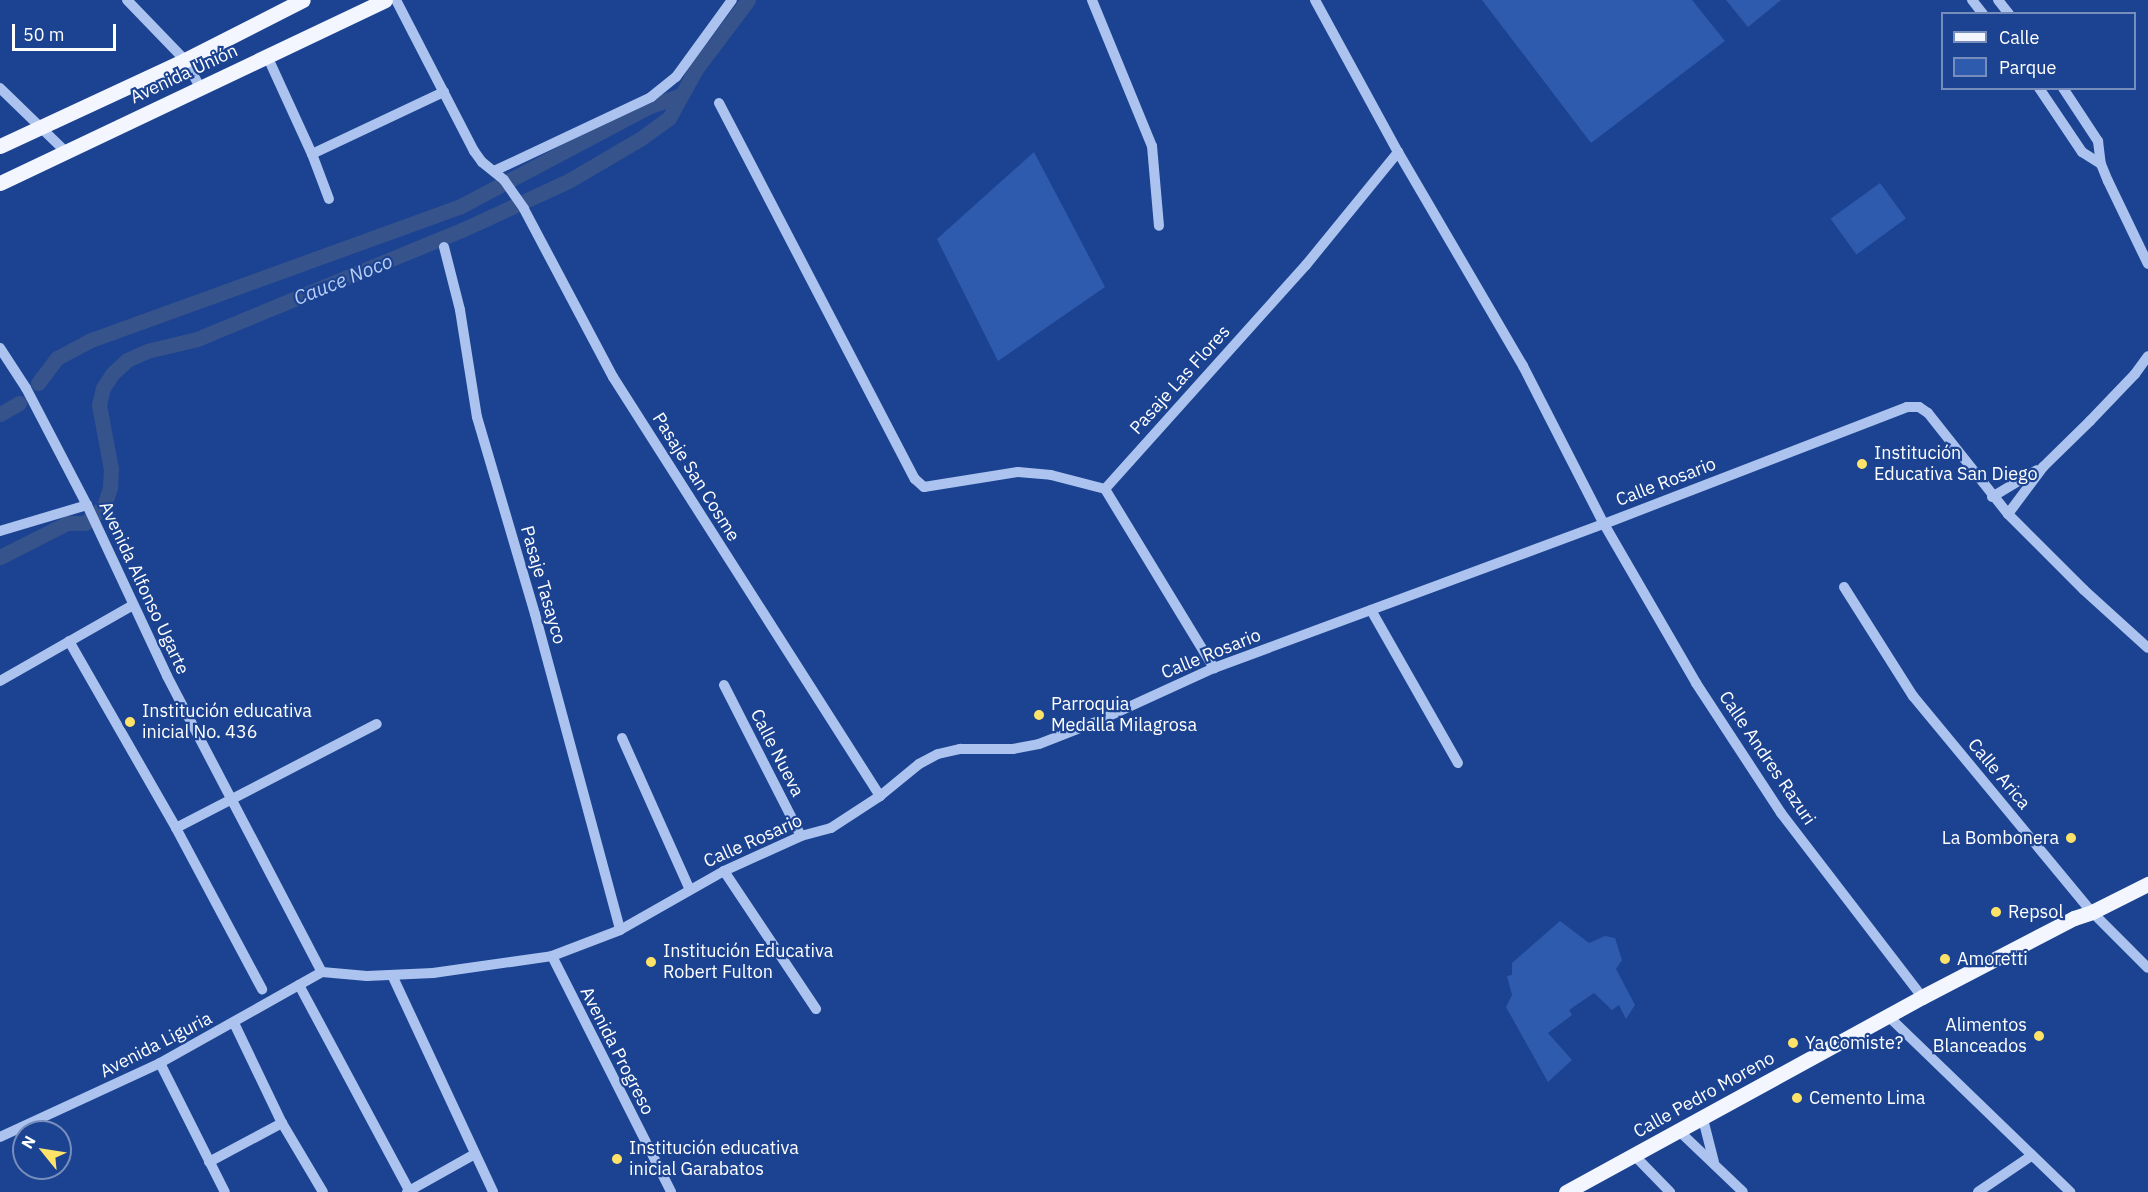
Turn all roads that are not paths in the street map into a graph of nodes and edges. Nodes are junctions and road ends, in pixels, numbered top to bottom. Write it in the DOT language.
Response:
graph roads {
  1 [pos="127,0"];
  2 [pos="303,0"];
  3 [pos="385,0"];
  4 [pos="396,0"];
  5 [pos="732,0"];
  6 [pos="1092,0"];
  7 [pos="1315,0"];
  8 [pos="1972,0"];
  9 [pos="1998,0"];
  10 [pos="1981,12"];
  11 [pos="2007,12"];
  12 [pos="268,58"];
  13 [pos="185,60"];
  14 [pos="0,87"];
  15 [pos="200,87"];
  16 [pos="2040,90"];
  17 [pos="2064,90"];
  18 [pos="444,92"];
  19 [pos="718,103"];
  20 [pos="41,128"];
  21 [pos="0,146"];
  22 [pos="66,152"];
  23 [pos="1398,152"];
  24 [pos="312,154"];
  25 [pos="2102,164"];
  26 [pos="494,171"];
  27 [pos="0,183"];
  28 [pos="329,199"];
  29 [pos="1159,226"];
  30 [pos="444,247"];
  31 [pos="2148,264"];
  32 [pos="0,348"];
  33 [pos="2148,356"];
  34 [pos="2043,467"];
  35 [pos="1105,489"];
  36 [pos="1992,496"];
  37 [pos="88,508"];
  38 [pos="2008,514"];
  39 [pos="1604,524"];
  40 [pos="0,531"];
  41 [pos="1844,587"];
  42 [pos="133,605"];
  43 [pos="1371,610"];
  44 [pos="69,641"];
  45 [pos="2148,648"];
  46 [pos="1214,668"];
  47 [pos="0,681"];
  48 [pos="724,685"];
  49 [pos="377,724"];
  50 [pos="622,738"];
  51 [pos="1458,763"];
  52 [pos="880,796"];
  53 [pos="232,799"];
  54 [pos="176,828"];
  55 [pos="801,836"];
  56 [pos="724,871"];
  57 [pos="2148,884"];
  58 [pos="689,888"];
  59 [pos="2092,912"];
  60 [pos="620,930"];
  61 [pos="552,956"];
  62 [pos="2148,968"];
  63 [pos="322,972"];
  64 [pos="392,975"];
  65 [pos="299,985"];
  66 [pos="262,989"];
  67 [pos="1922,997"];
  68 [pos="816,1009"];
  69 [pos="1887,1015"];
  70 [pos="234,1023"];
  71 [pos="160,1063"];
  72 [pos="1703,1119"];
  73 [pos="282,1123"];
  74 [pos="1679,1131"];
  75 [pos="0,1137"];
  76 [pos="474,1154"];
  77 [pos="1634,1155"];
  78 [pos="2031,1156"];
  79 [pos="209,1162"];
  80 [pos="1714,1162"];
  81 [pos="409,1191"];
  82 [pos="225,1192"];
  83 [pos="323,1192"];
  84 [pos="493,1192"];
  85 [pos="671,1192"];
  86 [pos="1566,1192"];
  87 [pos="1670,1192"];
  88 [pos="1743,1192"];
  89 [pos="1978,1192"];
  90 [pos="2070,1192"];
  1 -- 13 [label="street"];
  2 -- 13 [label="main road, Avenida Unión"];
  3 -- 12 [label="main road, Avenida Unión"];
  4 -- 18 [label="street, Pasaje San Cosme"];
  5 -- 26 [label="street"];
  6 -- 29 [label="street"];
  7 -- 23 [label="street, Calle Andres Razuri"];
  8 -- 10 [label="street"];
  9 -- 11 [label="street"];
  12 -- 15 [label="main road, Avenida Unión"];
  12 -- 24 [label="street"];
  13 -- 15 [label="street"];
  13 -- 20 [label="main road, Avenida Unión"];
  14 -- 20 [label="street"];
  15 -- 22 [label="main road, Avenida Unión"];
  16 -- 25 [label="street"];
  17 -- 25 [label="street"];
  18 -- 24 [label="street"];
  18 -- 26 [label="street, Pasaje San Cosme"];
  19 -- 35 [label="street"];
  20 -- 21 [label="main road, Avenida Unión"];
  20 -- 22 [label="street"];
  22 -- 27 [label="main road, Avenida Unión"];
  23 -- 35 [label="street, Pasaje Las Flores"];
  23 -- 39 [label="street, Calle Andres Razuri"];
  24 -- 28 [label="street"];
  25 -- 31 [label="street"];
  26 -- 52 [label="street, Pasaje San Cosme"];
  30 -- 60 [label="street, Pasaje Tasayco"];
  32 -- 37 [label="street, Avenida Alfonso Ugarte"];
  33 -- 34 [label="street"];
  34 -- 36 [label="street"];
  34 -- 38 [label="street"];
  35 -- 46 [label="street"];
  36 -- 38 [label="street"];
  36 -- 39 [label="street, Calle Rosario"];
  37 -- 40 [label="street"];
  37 -- 42 [label="street, Avenida Alfonso Ugarte"];
  38 -- 45 [label="street"];
  39 -- 43 [label="street, Calle Rosario"];
  39 -- 67 [label="street, Calle Andres Razuri"];
  41 -- 59 [label="street, Calle Arica"];
  42 -- 44 [label="street"];
  42 -- 53 [label="street, Avenida Alfonso Ugarte"];
  43 -- 46 [label="street, Calle Rosario"];
  43 -- 51 [label="street"];
  44 -- 47 [label="street"];
  44 -- 54 [label="street"];
  46 -- 52 [label="street, Calle Rosario"];
  48 -- 55 [label="street, Calle Nueva"];
  49 -- 53 [label="street"];
  50 -- 58 [label="street"];
  52 -- 55 [label="street, Calle Rosario"];
  53 -- 54 [label="street"];
  53 -- 63 [label="street, Avenida Alfonso Ugarte"];
  54 -- 66 [label="street"];
  55 -- 56 [label="street, Calle Rosario"];
  56 -- 58 [label="street, Calle Rosario"];
  56 -- 68 [label="street"];
  57 -- 59 [label="main road, Calle Pedro Moreno"];
  58 -- 60 [label="street, Calle Rosario"];
  59 -- 62 [label="street, Calle Arica"];
  59 -- 67 [label="main road, Calle Pedro Moreno"];
  60 -- 61 [label="street, Calle Rosario"];
  61 -- 64 [label="street, Calle Rosario"];
  61 -- 85 [label="street, Avenida Progreso"];
  63 -- 64 [label="street, Calle Rosario"];
  63 -- 65 [label="street, Avenida Liguria"];
  64 -- 76 [label="street"];
  65 -- 70 [label="street, Avenida Liguria"];
  65 -- 81 [label="street"];
  67 -- 69 [label="main road, Calle Pedro Moreno"];
  69 -- 72 [label="main road, Calle Pedro Moreno"];
  69 -- 78 [label="street"];
  70 -- 71 [label="street, Avenida Liguria"];
  70 -- 73 [label="street"];
  71 -- 75 [label="street, Avenida Liguria"];
  71 -- 79 [label="street"];
  72 -- 74 [label="main road, Calle Pedro Moreno"];
  72 -- 80 [label="street"];
  73 -- 79 [label="street"];
  73 -- 83 [label="street"];
  74 -- 77 [label="main road, Calle Pedro Moreno"];
  74 -- 80 [label="street"];
  76 -- 81 [label="street"];
  76 -- 84 [label="street"];
  77 -- 86 [label="main road, Calle Pedro Moreno"];
  77 -- 87 [label="street"];
  78 -- 89 [label="street"];
  78 -- 90 [label="street"];
  79 -- 82 [label="street"];
  80 -- 88 [label="street"];
}
